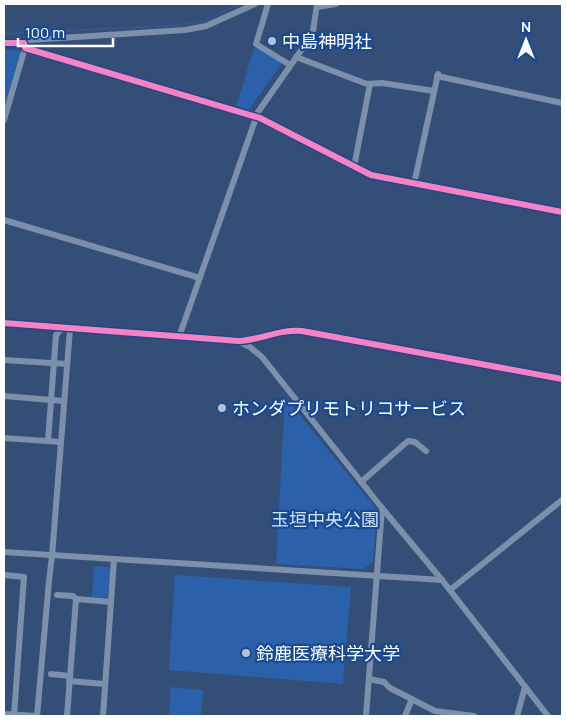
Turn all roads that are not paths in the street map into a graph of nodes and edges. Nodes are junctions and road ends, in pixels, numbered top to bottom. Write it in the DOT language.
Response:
graph roads {
  1 [pos="255,4"];
  2 [pos="268,4"];
  3 [pos="336,4"];
  4 [pos="317,5"];
  5 [pos="4,44"];
  6 [pos="24,46"];
  7 [pos="296,58"];
  8 [pos="290,65"];
  9 [pos="370,84"];
  10 [pos="434,91"];
  11 [pos="562,103"];
  12 [pos="256,118"];
  13 [pos="4,120"];
  14 [pos="354,167"];
  15 [pos="414,184"];
  16 [pos="562,212"];
  17 [pos="4,220"];
  18 [pos="200,278"];
  19 [pos="4,323"];
  20 [pos="62,328"];
  21 [pos="70,328"];
  22 [pos="179,337"];
  23 [pos="239,342"];
  24 [pos="4,360"];
  25 [pos="54,363"];
  26 [pos="67,364"];
  27 [pos="562,379"];
  28 [pos="4,396"];
  29 [pos="51,400"];
  30 [pos="64,400"];
  31 [pos="4,438"];
  32 [pos="48,441"];
  33 [pos="60,442"];
  34 [pos="426,451"];
  35 [pos="361,482"];
  36 [pos="562,500"];
  37 [pos="382,508"];
  38 [pos="4,552"];
  39 [pos="52,556"];
  40 [pos="114,559"];
  41 [pos="4,575"];
  42 [pos="377,575"];
  43 [pos="442,580"];
  44 [pos="450,590"];
  45 [pos="57,595"];
  46 [pos="76,599"];
  47 [pos="111,602"];
  48 [pos="51,674"];
  49 [pos="70,679"];
  50 [pos="369,679"];
  51 [pos="105,684"];
  52 [pos="525,687"];
  53 [pos="412,699"];
  54 [pos="4,714"];
  55 [pos="14,716"];
  56 [pos="38,716"];
  57 [pos="67,716"];
  58 [pos="103,716"];
  59 [pos="366,716"];
  60 [pos="405,716"];
  61 [pos="474,716"];
  62 [pos="516,716"];
  63 [pos="548,716"];
  1 -- 6 [label="street"];
  2 -- 8 [label="street"];
  3 -- 4 [label="street"];
  4 -- 7 [label="street"];
  5 -- 6 [label="street"];
  6 -- 12 [label="street"];
  6 -- 13 [label="street"];
  7 -- 8 [label="street"];
  7 -- 9 [label="street"];
  8 -- 12 [label="street"];
  9 -- 10 [label="street"];
  9 -- 14 [label="street"];
  10 -- 11 [label="street"];
  10 -- 15 [label="street"];
  12 -- 14 [label="street"];
  12 -- 18 [label="street"];
  14 -- 15 [label="street"];
  15 -- 16 [label="street"];
  17 -- 18 [label="street"];
  18 -- 22 [label="street"];
  19 -- 20 [label="street"];
  20 -- 21 [label="street"];
  20 -- 25 [label="street"];
  21 -- 22 [label="street"];
  21 -- 26 [label="street"];
  22 -- 23 [label="street"];
  23 -- 27 [label="street"];
  23 -- 35 [label="street"];
  24 -- 25 [label="street"];
  25 -- 26 [label="street"];
  25 -- 29 [label="street"];
  26 -- 30 [label="street"];
  28 -- 29 [label="street"];
  29 -- 30 [label="street"];
  29 -- 32 [label="street"];
  30 -- 33 [label="street"];
  31 -- 32 [label="street"];
  32 -- 33 [label="street"];
  33 -- 39 [label="street"];
  34 -- 35 [label="street"];
  35 -- 37 [label="street"];
  36 -- 44 [label="street"];
  37 -- 42 [label="street"];
  37 -- 43 [label="street"];
  38 -- 39 [label="street"];
  39 -- 40 [label="street"];
  39 -- 56 [label="street"];
  40 -- 42 [label="street"];
  40 -- 47 [label="street"];
  41 -- 55 [label="street"];
  42 -- 43 [label="street"];
  42 -- 50 [label="street"];
  43 -- 44 [label="street"];
  44 -- 52 [label="street"];
  45 -- 46 [label="street"];
  46 -- 47 [label="street"];
  46 -- 49 [label="street"];
  47 -- 51 [label="street"];
  48 -- 49 [label="street"];
  49 -- 51 [label="street"];
  49 -- 57 [label="street"];
  50 -- 53 [label="street"];
  50 -- 59 [label="street"];
  51 -- 58 [label="street"];
  52 -- 62 [label="street"];
  52 -- 63 [label="street"];
  53 -- 60 [label="street"];
  53 -- 61 [label="street"];
  54 -- 55 [label="street"];
  55 -- 56 [label="street"];
}
